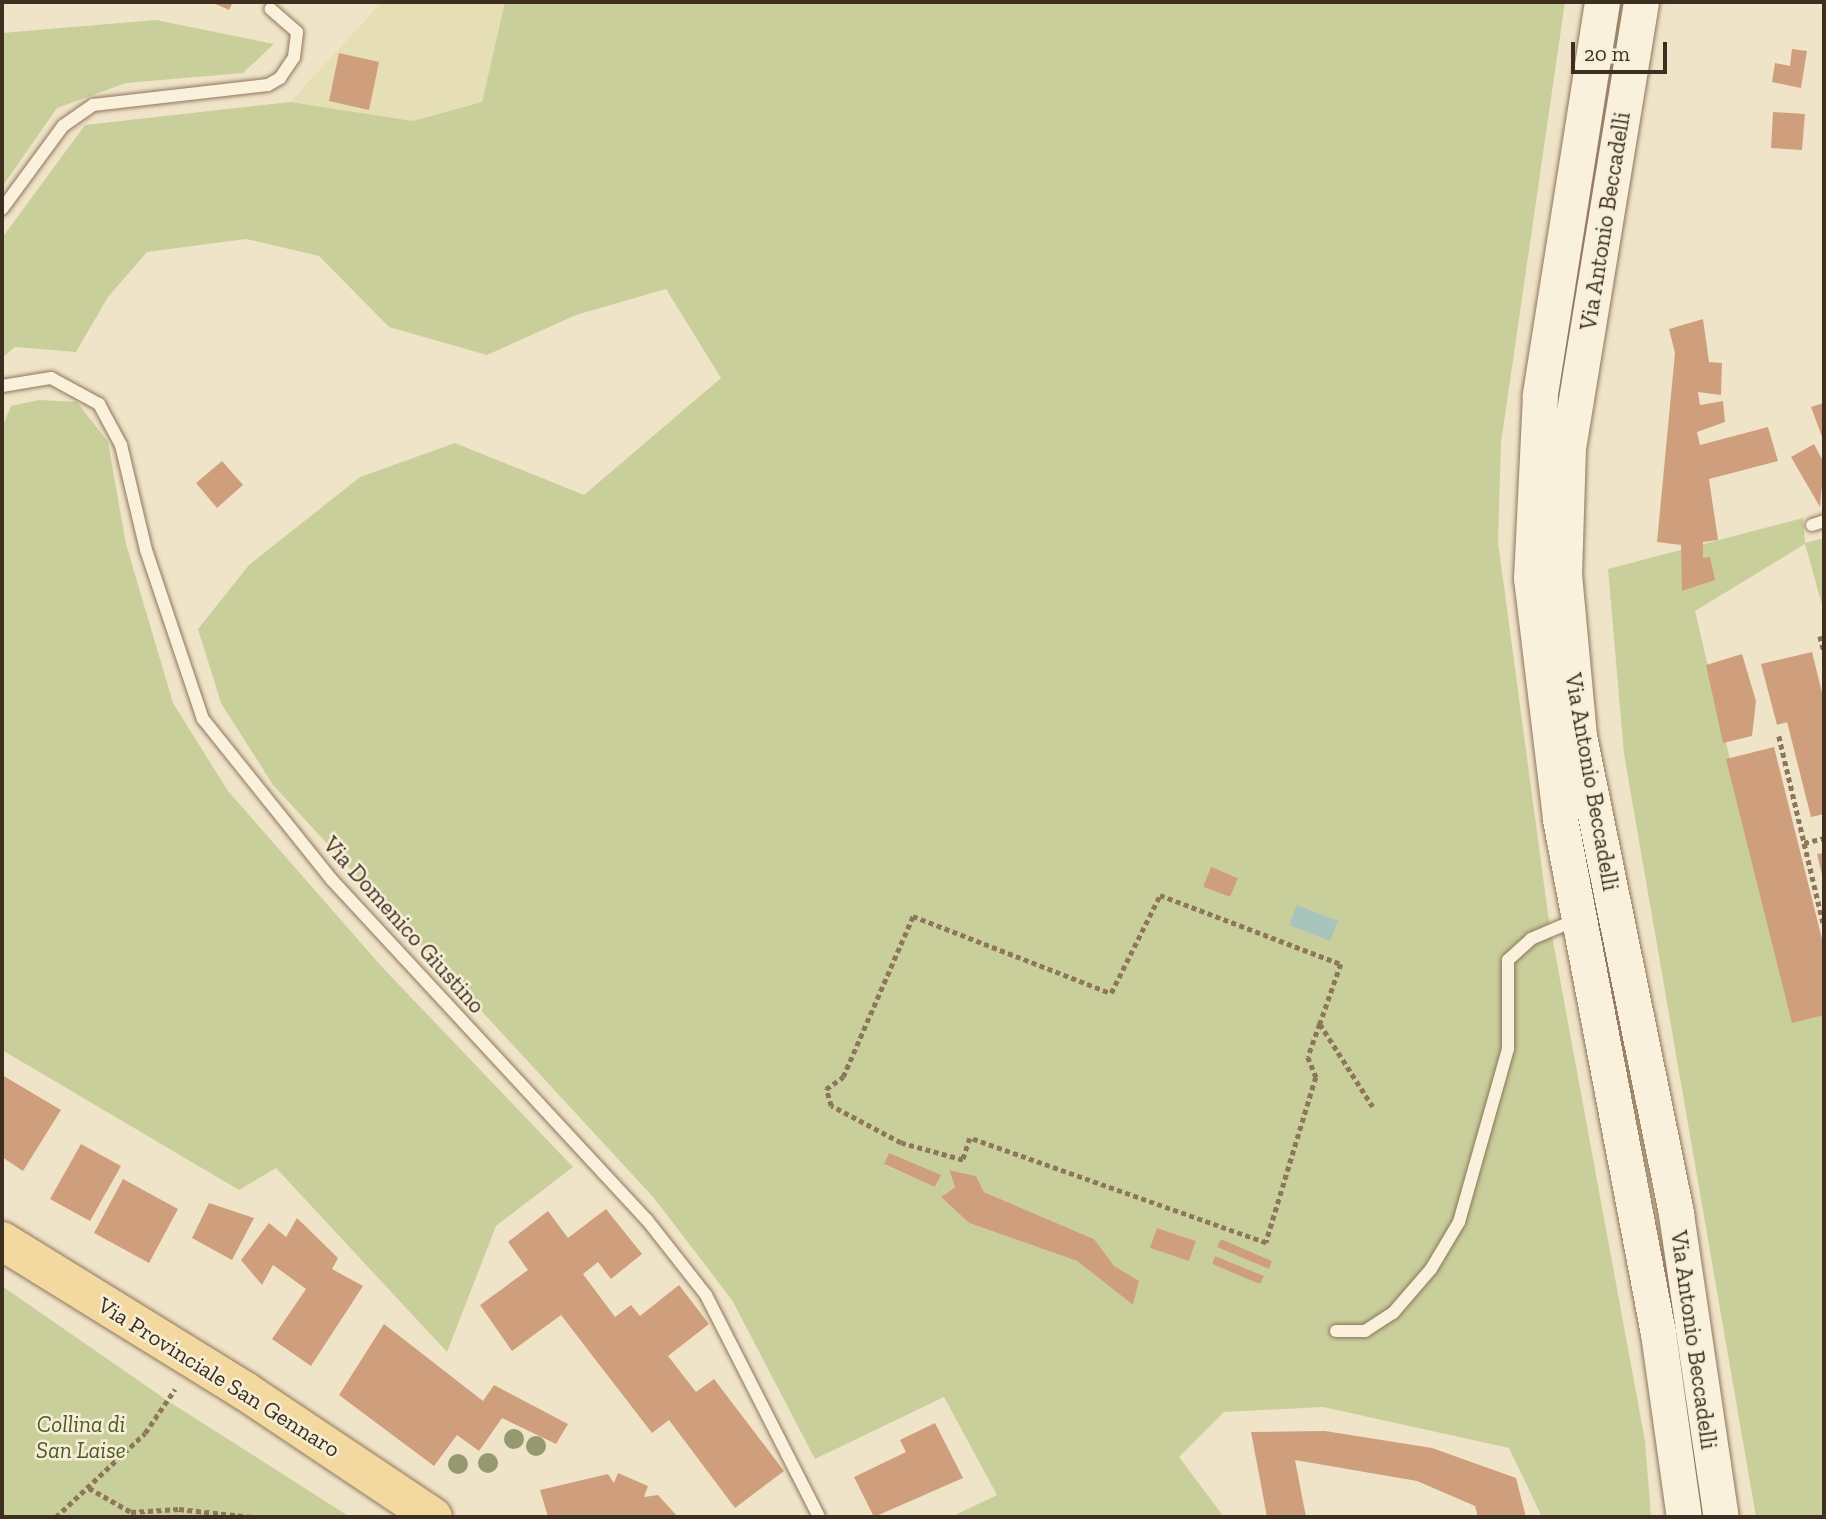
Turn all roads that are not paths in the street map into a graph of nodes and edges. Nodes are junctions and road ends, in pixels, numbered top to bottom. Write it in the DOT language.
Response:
graph roads {
  1 [pos="1602,2"];
  2 [pos="1641,2"];
  3 [pos="271,9"];
  4 [pos="2,209"];
  5 [pos="2,386"];
  6 [pos="1578,919"];
  7 [pos="2,1241"];
  8 [pos="1336,1331"];
  9 [pos="433,1517"];
  10 [pos="819,1517"];
  11 [pos="1684,1517"];
  12 [pos="1721,1517"];
  1 -- 6 [label="main road, Via Antonio Beccadelli"];
  2 -- 12 [label="main road, Via Antonio Beccadelli"];
  3 -- 4 [label="lane"];
  5 -- 10 [label="lane, Via Domenico Giustino"];
  6 -- 8 [label="lane"];
  6 -- 11 [label="main road, Via Antonio Beccadelli"];
  7 -- 9 [label="main road, Via Provinciale San Gennaro"];
}
